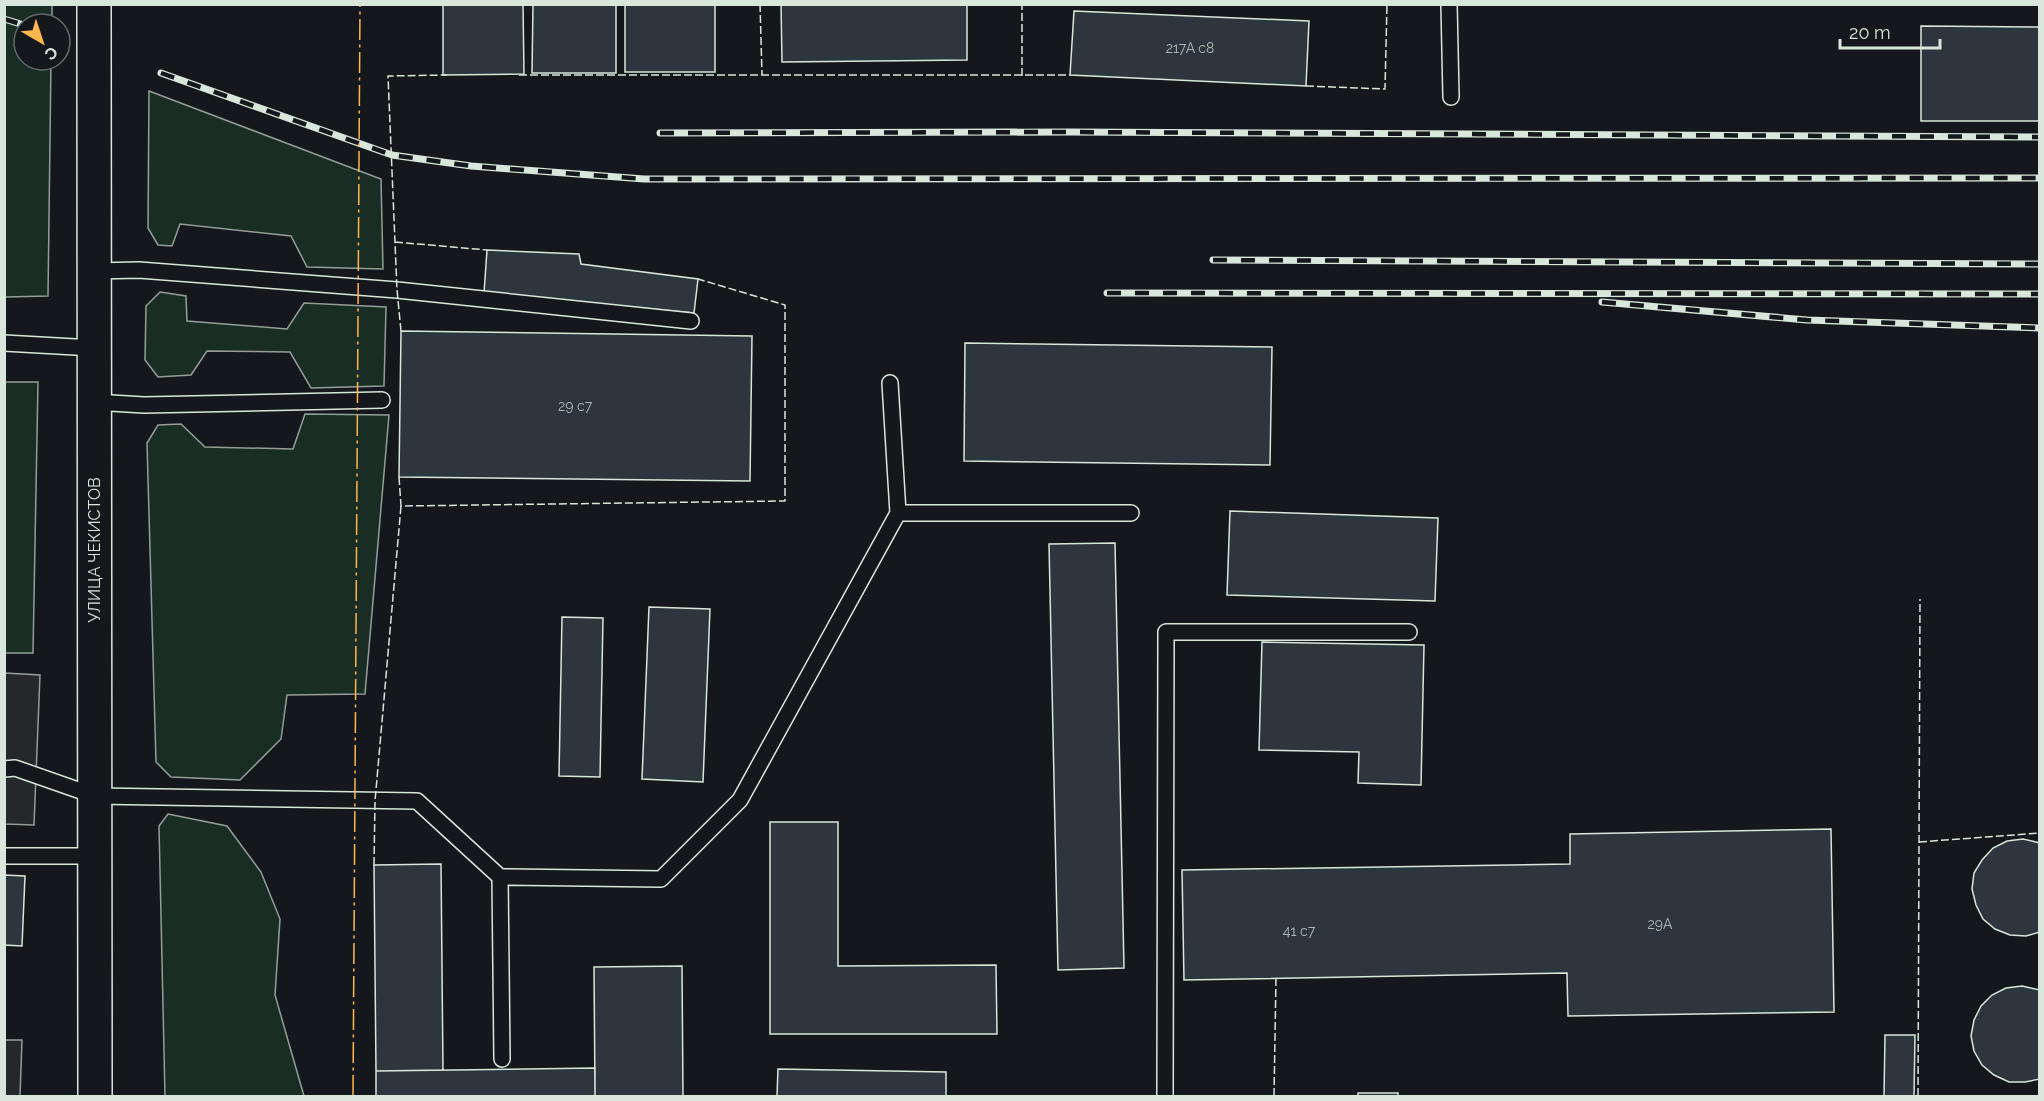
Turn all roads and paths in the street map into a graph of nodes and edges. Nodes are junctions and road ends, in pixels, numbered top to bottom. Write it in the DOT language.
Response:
graph roads {
  1 [pos="94,4"];
  2 [pos="1449,4"];
  3 [pos="1451,97"];
  4 [pos="94,271"];
  5 [pos="691,321"];
  6 [pos="4,343"];
  7 [pos="93,348"];
  8 [pos="890,383"];
  9 [pos="382,400"];
  10 [pos="94,402"];
  11 [pos="898,513"];
  12 [pos="1131,513"];
  13 [pos="1409,632"];
  14 [pos="4,769"];
  15 [pos="95,796"];
  16 [pos="4,856"];
  17 [pos="95,856"];
  18 [pos="500,877"];
  19 [pos="502,1059"];
  20 [pos="95,1096"];
  21 [pos="1165,1096"];
  1 -- 4 [label="main road, УЛИЦА ЧЕКИСТОВ"];
  2 -- 3 [label="lane"];
  4 -- 5 [label="lane"];
  4 -- 7 [label="main road, УЛИЦА ЧЕКИСТОВ"];
  6 -- 7 [label="lane"];
  7 -- 10 [label="main road, УЛИЦА ЧЕКИСТОВ"];
  8 -- 11 [label="lane"];
  9 -- 10 [label="lane"];
  10 -- 15 [label="main road, УЛИЦА ЧЕКИСТОВ"];
  11 -- 12 [label="lane"];
  11 -- 18 [label="lane"];
  13 -- 21 [label="lane"];
  14 -- 15 [label="lane"];
  15 -- 17 [label="main road, УЛИЦА ЧЕКИСТОВ"];
  15 -- 18 [label="lane"];
  16 -- 17 [label="lane"];
  17 -- 20 [label="main road, УЛИЦА ЧЕКИСТОВ"];
  18 -- 19 [label="lane"];
}
